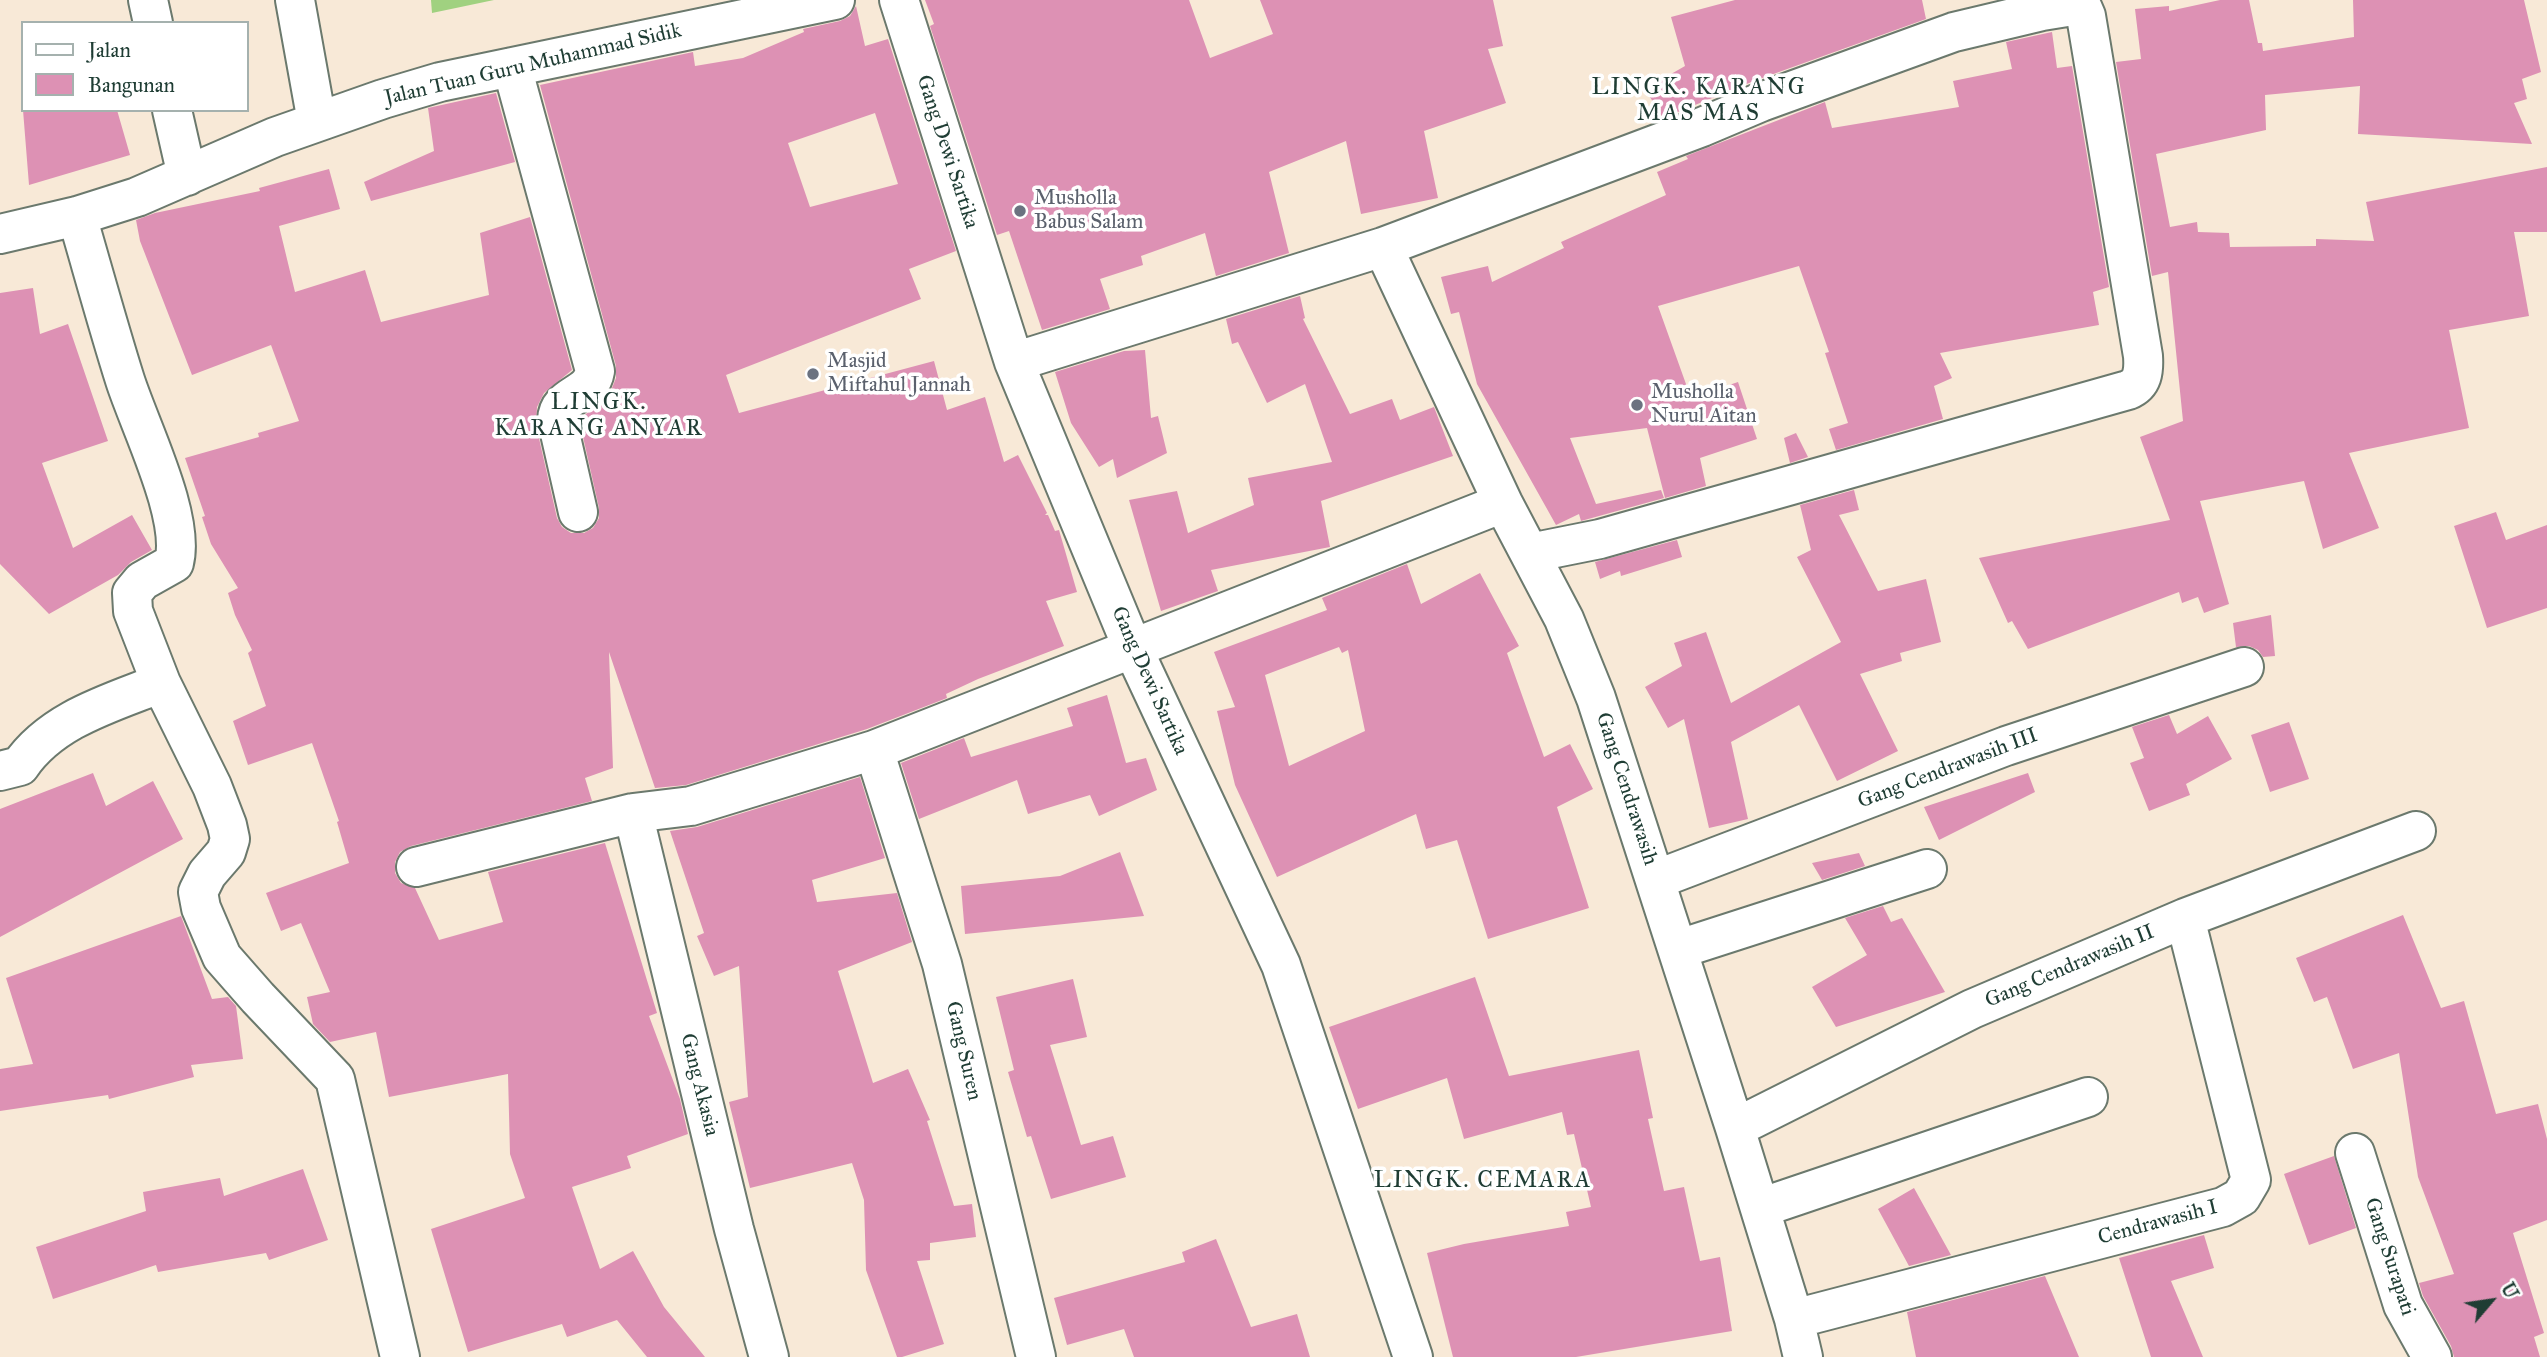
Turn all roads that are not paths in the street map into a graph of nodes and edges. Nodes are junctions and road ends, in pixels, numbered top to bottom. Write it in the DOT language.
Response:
graph roads {
  1 [pos="148,0"];
  2 [pos="295,0"];
  3 [pos="835,0"];
  4 [pos="899,0"];
  5 [pos="153,21"];
  6 [pos="512,67"];
  7 [pos="172,112"];
  8 [pos="317,122"];
  9 [pos="187,176"];
  10 [pos="77,216"];
  11 [pos="0,234"];
  12 [pos="1383,247"];
  13 [pos="1014,362"];
  14 [pos="1503,503"];
  15 [pos="578,512"];
  16 [pos="1530,553"];
  17 [pos="1133,649"];
  18 [pos="2245,667"];
  19 [pos="161,683"];
  20 [pos="874,750"];
  21 [pos="0,771"];
  22 [pos="633,813"];
  23 [pos="2416,831"];
  24 [pos="416,867"];
  25 [pos="1927,869"];
  26 [pos="1655,880"];
  27 [pos="2185,918"];
  28 [pos="1679,948"];
  29 [pos="2088,1097"];
  30 [pos="1735,1128"];
  31 [pos="2355,1153"];
  32 [pos="1760,1208"];
  33 [pos="1794,1319"];
  34 [pos="400,1357"];
  35 [pos="769,1357"];
  36 [pos="1036,1357"];
  37 [pos="1413,1357"];
  38 [pos="1803,1357"];
  39 [pos="2432,1357"];
  1 -- 5 [label="street"];
  2 -- 8 [label="street"];
  3 -- 6 [label="street, Jalan Tuan Guru Muhammad Sidik"];
  4 -- 13 [label="street, Gang Dewi Sartika"];
  6 -- 8 [label="street, Jalan Tuan Guru Muhammad Sidik"];
  6 -- 15 [label="street"];
  7 -- 9 [label="street"];
  8 -- 9 [label="street, Jalan Tuan Guru Muhammad Sidik"];
  9 -- 10 [label="street, Jalan Tuan Guru Muhammad Sidik"];
  10 -- 11 [label="street, Jalan Tuan Guru Muhammad Sidik"];
  10 -- 19 [label="street"];
  12 -- 13 [label="street"];
  12 -- 14 [label="street, Gang Cendrawasih"];
  12 -- 16 [label="street"];
  13 -- 17 [label="street, Gang Dewi Sartika"];
  14 -- 16 [label="street, Gang Cendrawasih"];
  14 -- 17 [label="street"];
  16 -- 26 [label="street, Gang Cendrawasih"];
  17 -- 20 [label="street"];
  17 -- 37 [label="street, Gang Dewi Sartika"];
  18 -- 26 [label="street, Gang Cendrawasih III"];
  19 -- 21 [label="street"];
  19 -- 34 [label="street"];
  20 -- 22 [label="street"];
  20 -- 36 [label="street, Gang Suren"];
  22 -- 24 [label="street"];
  22 -- 35 [label="street, Gang Akasia"];
  23 -- 27 [label="street, Gang Cendrawasih II"];
  25 -- 28 [label="street"];
  26 -- 28 [label="street, Gang Cendrawasih"];
  27 -- 30 [label="street, Gang Cendrawasih II"];
  27 -- 33 [label="street, Cendrawasih I"];
  28 -- 30 [label="street, Gang Cendrawasih"];
  29 -- 32 [label="street"];
  30 -- 32 [label="street, Gang Cendrawasih"];
  31 -- 39 [label="street, Gang Surapati"];
  32 -- 33 [label="street, Gang Cendrawasih"];
  33 -- 38 [label="street, Gang Cendrawasih"];
}
